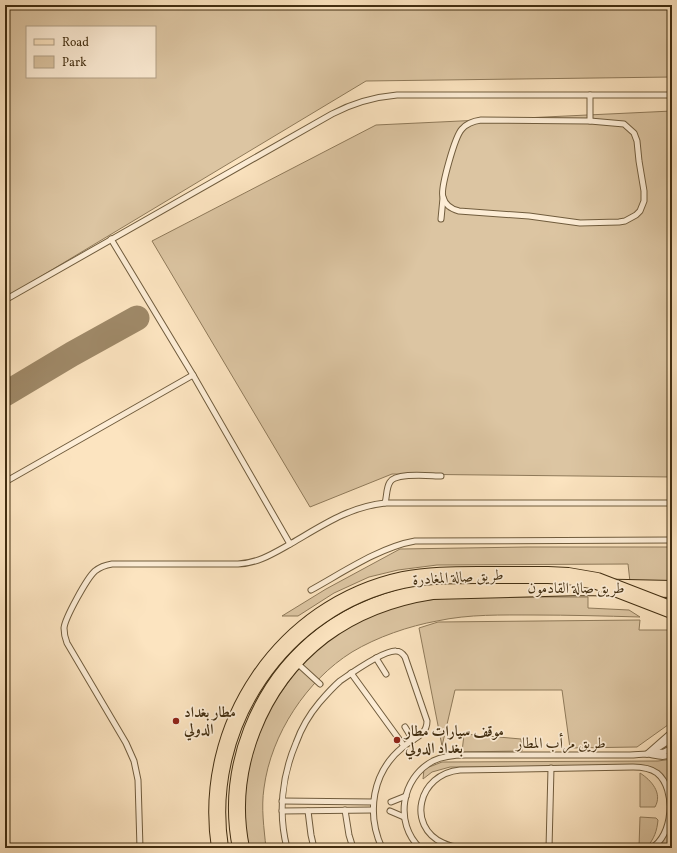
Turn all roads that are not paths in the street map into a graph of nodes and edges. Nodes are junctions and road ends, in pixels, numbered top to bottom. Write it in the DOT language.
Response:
graph roads {
  1 [pos="590,95"];
  2 [pos="672,95"];
  3 [pos="590,121"];
  4 [pos="443,197"];
  5 [pos="441,219"];
  6 [pos="112,239"];
  7 [pos="5,300"];
  8 [pos="194,375"];
  9 [pos="441,476"];
  10 [pos="5,482"];
  11 [pos="385,503"];
  12 [pos="672,503"];
  13 [pos="672,540"];
  14 [pos="290,544"];
  15 [pos="672,589"];
  16 [pos="310,590"];
  17 [pos="672,610"];
  18 [pos="376,658"];
  19 [pos="295,661"];
  20 [pos="351,673"];
  21 [pos="386,674"];
  22 [pos="320,684"];
  23 [pos="405,727"];
  24 [pos="672,732"];
  25 [pos="672,739"];
  26 [pos="413,740"];
  27 [pos="404,746"];
  28 [pos="672,748"];
  29 [pos="647,754"];
  30 [pos="672,754"];
  31 [pos="551,768"];
  32 [pos="670,795"];
  33 [pos="406,796"];
  34 [pos="282,801"];
  35 [pos="373,802"];
  36 [pos="391,802"];
  37 [pos="345,810"];
  38 [pos="373,810"];
  39 [pos="282,811"];
  40 [pos="308,811"];
  41 [pos="390,811"];
  42 [pos="404,817"];
  43 [pos="670,823"];
  44 [pos="140,848"];
  45 [pos="220,848"];
  46 [pos="241,848"];
  47 [pos="287,848"];
  48 [pos="314,848"];
  49 [pos="353,848"];
  50 [pos="382,848"];
  51 [pos="420,848"];
  52 [pos="492,848"];
  53 [pos="549,848"];
  54 [pos="651,848"];
  1 -- 2 [label="lane"];
  1 -- 3 [label="lane"];
  1 -- 6 [label="lane"];
  3 -- 4 [label="lane"];
  3 -- 4 [label="lane"];
  4 -- 5 [label="lane"];
  6 -- 7 [label="lane"];
  6 -- 8 [label="lane"];
  8 -- 10 [label="lane"];
  8 -- 14 [label="lane"];
  9 -- 11 [label="lane"];
  11 -- 12 [label="lane"];
  11 -- 14 [label="lane"];
  13 -- 16 [label="lane"];
  14 -- 44 [label="lane"];
  15 -- 19 [label="main road, طريق صالة القادمون"];
  17 -- 45 [label="main road, طريق صالة المغادرة, bridge"];
  18 -- 20 [label="lane"];
  18 -- 21 [label="lane"];
  18 -- 26 [label="lane"];
  19 -- 22 [label="lane"];
  19 -- 46 [label="main road, طريق صالة القادمون"];
  20 -- 27 [label="lane"];
  20 -- 34 [label="lane"];
  23 -- 26 [label="lane"];
  24 -- 29 [label="lane"];
  25 -- 29 [label="lane"];
  26 -- 27 [label="lane"];
  27 -- 35 [label="lane"];
  28 -- 29 [label="lane"];
  29 -- 30 [label="lane, طريق مرأب المطار"];
  29 -- 33 [label="lane, طريق مرأب المطار"];
  31 -- 32 [label="lane"];
  31 -- 52 [label="lane"];
  31 -- 53 [label="lane"];
  32 -- 43 [label="lane"];
  33 -- 36 [label="lane"];
  33 -- 42 [label="lane, طريق مرأب المطار"];
  34 -- 35 [label="lane"];
  34 -- 39 [label="lane"];
  35 -- 38 [label="lane"];
  37 -- 38 [label="lane"];
  37 -- 40 [label="lane"];
  37 -- 49 [label="lane"];
  38 -- 50 [label="lane"];
  39 -- 40 [label="lane"];
  39 -- 47 [label="lane"];
  40 -- 48 [label="lane"];
  41 -- 42 [label="lane"];
  42 -- 51 [label="lane, طريق مرأب المطار"];
  43 -- 54 [label="lane"];
}
